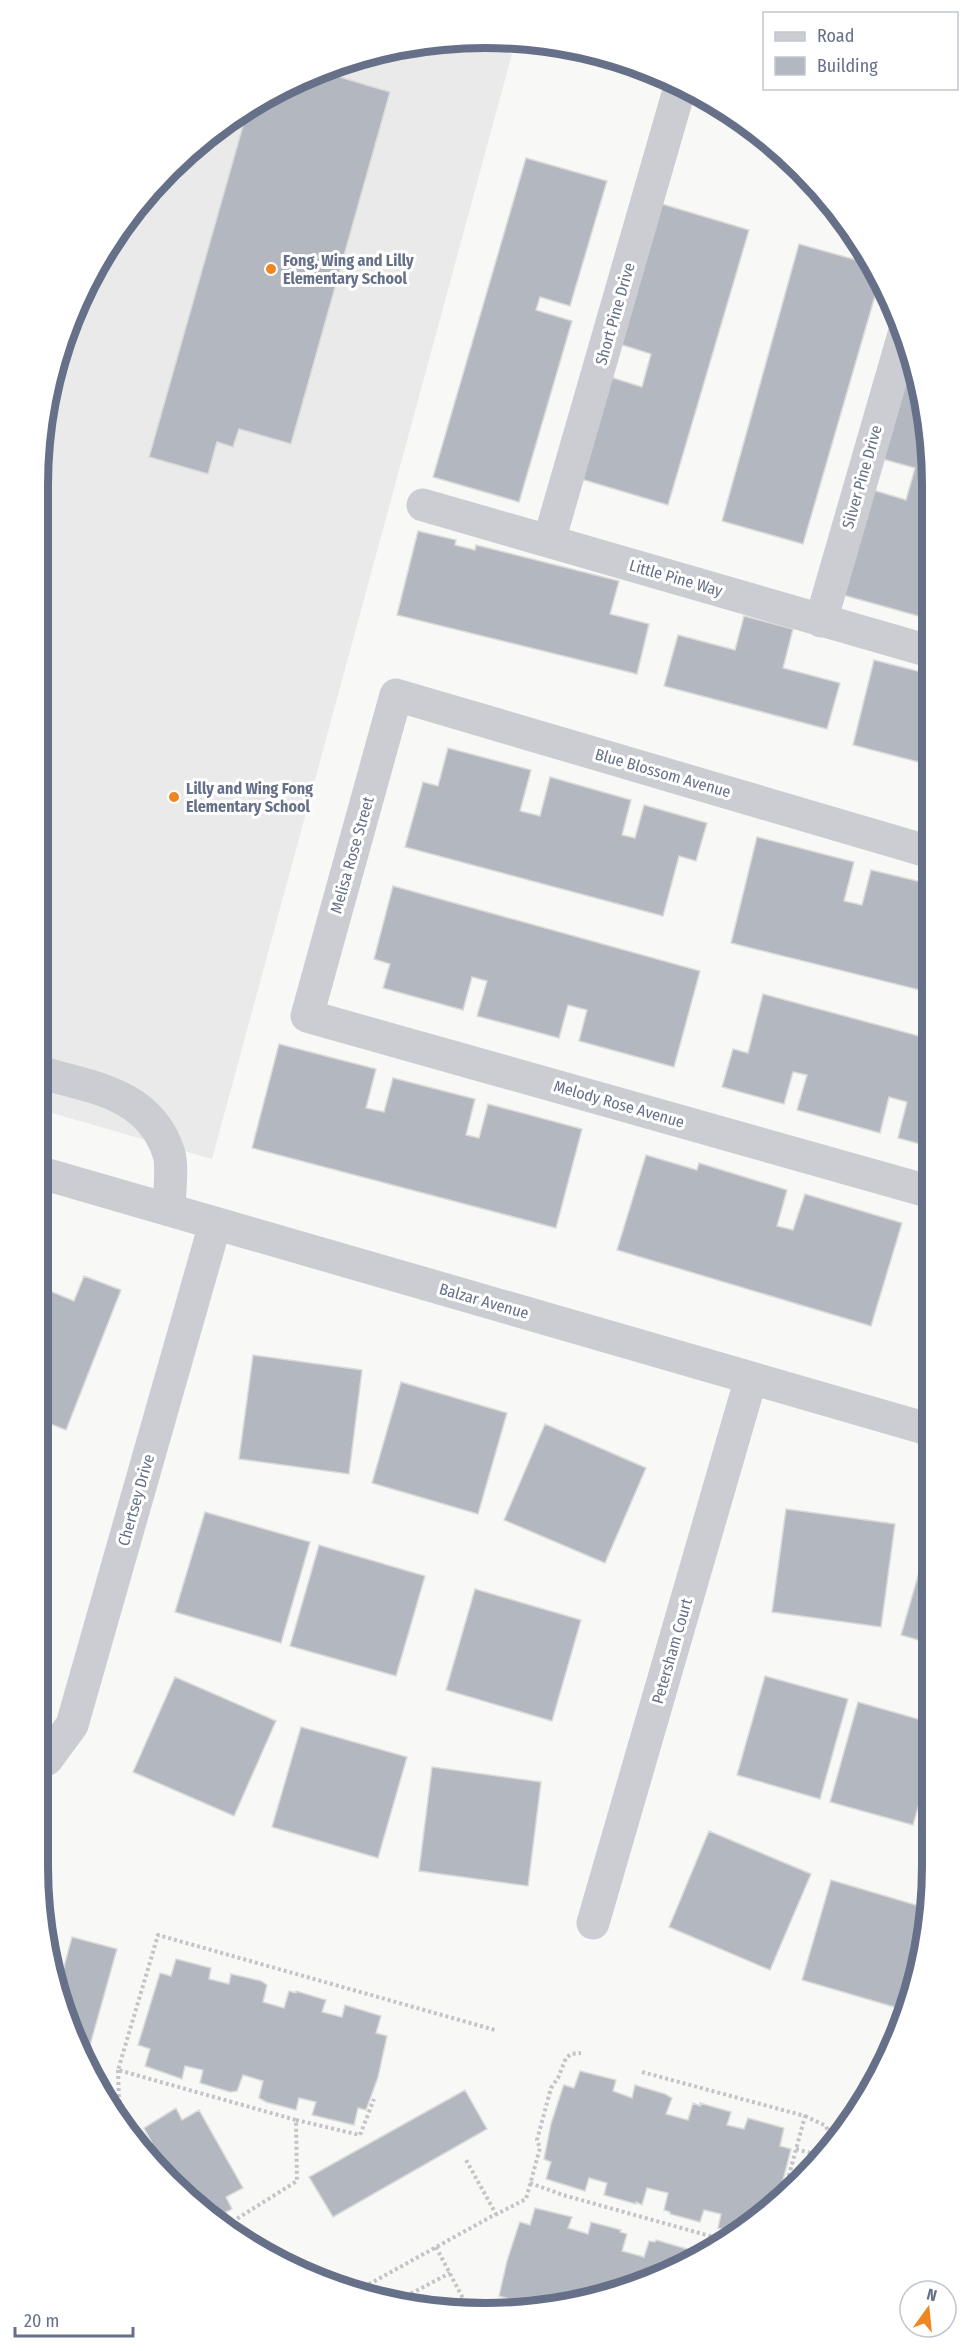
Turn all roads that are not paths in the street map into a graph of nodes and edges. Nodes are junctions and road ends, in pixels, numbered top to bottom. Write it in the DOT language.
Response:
graph roads {
  1 [pos="678,93"];
  2 [pos="900,348"];
  3 [pos="423,505"];
  4 [pos="549,542"];
  5 [pos="821,621"];
  6 [pos="922,649"];
  7 [pos="396,695"];
  8 [pos="922,850"];
  9 [pos="307,1016"];
  10 [pos="48,1075"];
  11 [pos="48,1175"];
  12 [pos="922,1189"];
  13 [pos="170,1210"];
  14 [pos="215,1224"];
  15 [pos="751,1378"];
  16 [pos="922,1427"];
  17 [pos="48,1758"];
  18 [pos="592,1923"];
  1 -- 4 [label="street, Short Pine Drive"];
  2 -- 5 [label="street, Silver Pine Drive"];
  3 -- 4 [label="street, Little Pine Way"];
  4 -- 5 [label="street, Little Pine Way"];
  5 -- 6 [label="street, Little Pine Way"];
  7 -- 8 [label="street, Blue Blossom Avenue"];
  7 -- 9 [label="street, Melisa Rose Street"];
  9 -- 12 [label="street, Melody Rose Avenue"];
  10 -- 13 [label="street"];
  11 -- 13 [label="street, Balzar Avenue"];
  13 -- 14 [label="street, Balzar Avenue"];
  14 -- 15 [label="street, Balzar Avenue"];
  14 -- 17 [label="street, Chertsey Drive"];
  15 -- 16 [label="street, Balzar Avenue"];
  15 -- 18 [label="street, Petersham Court"];
}
